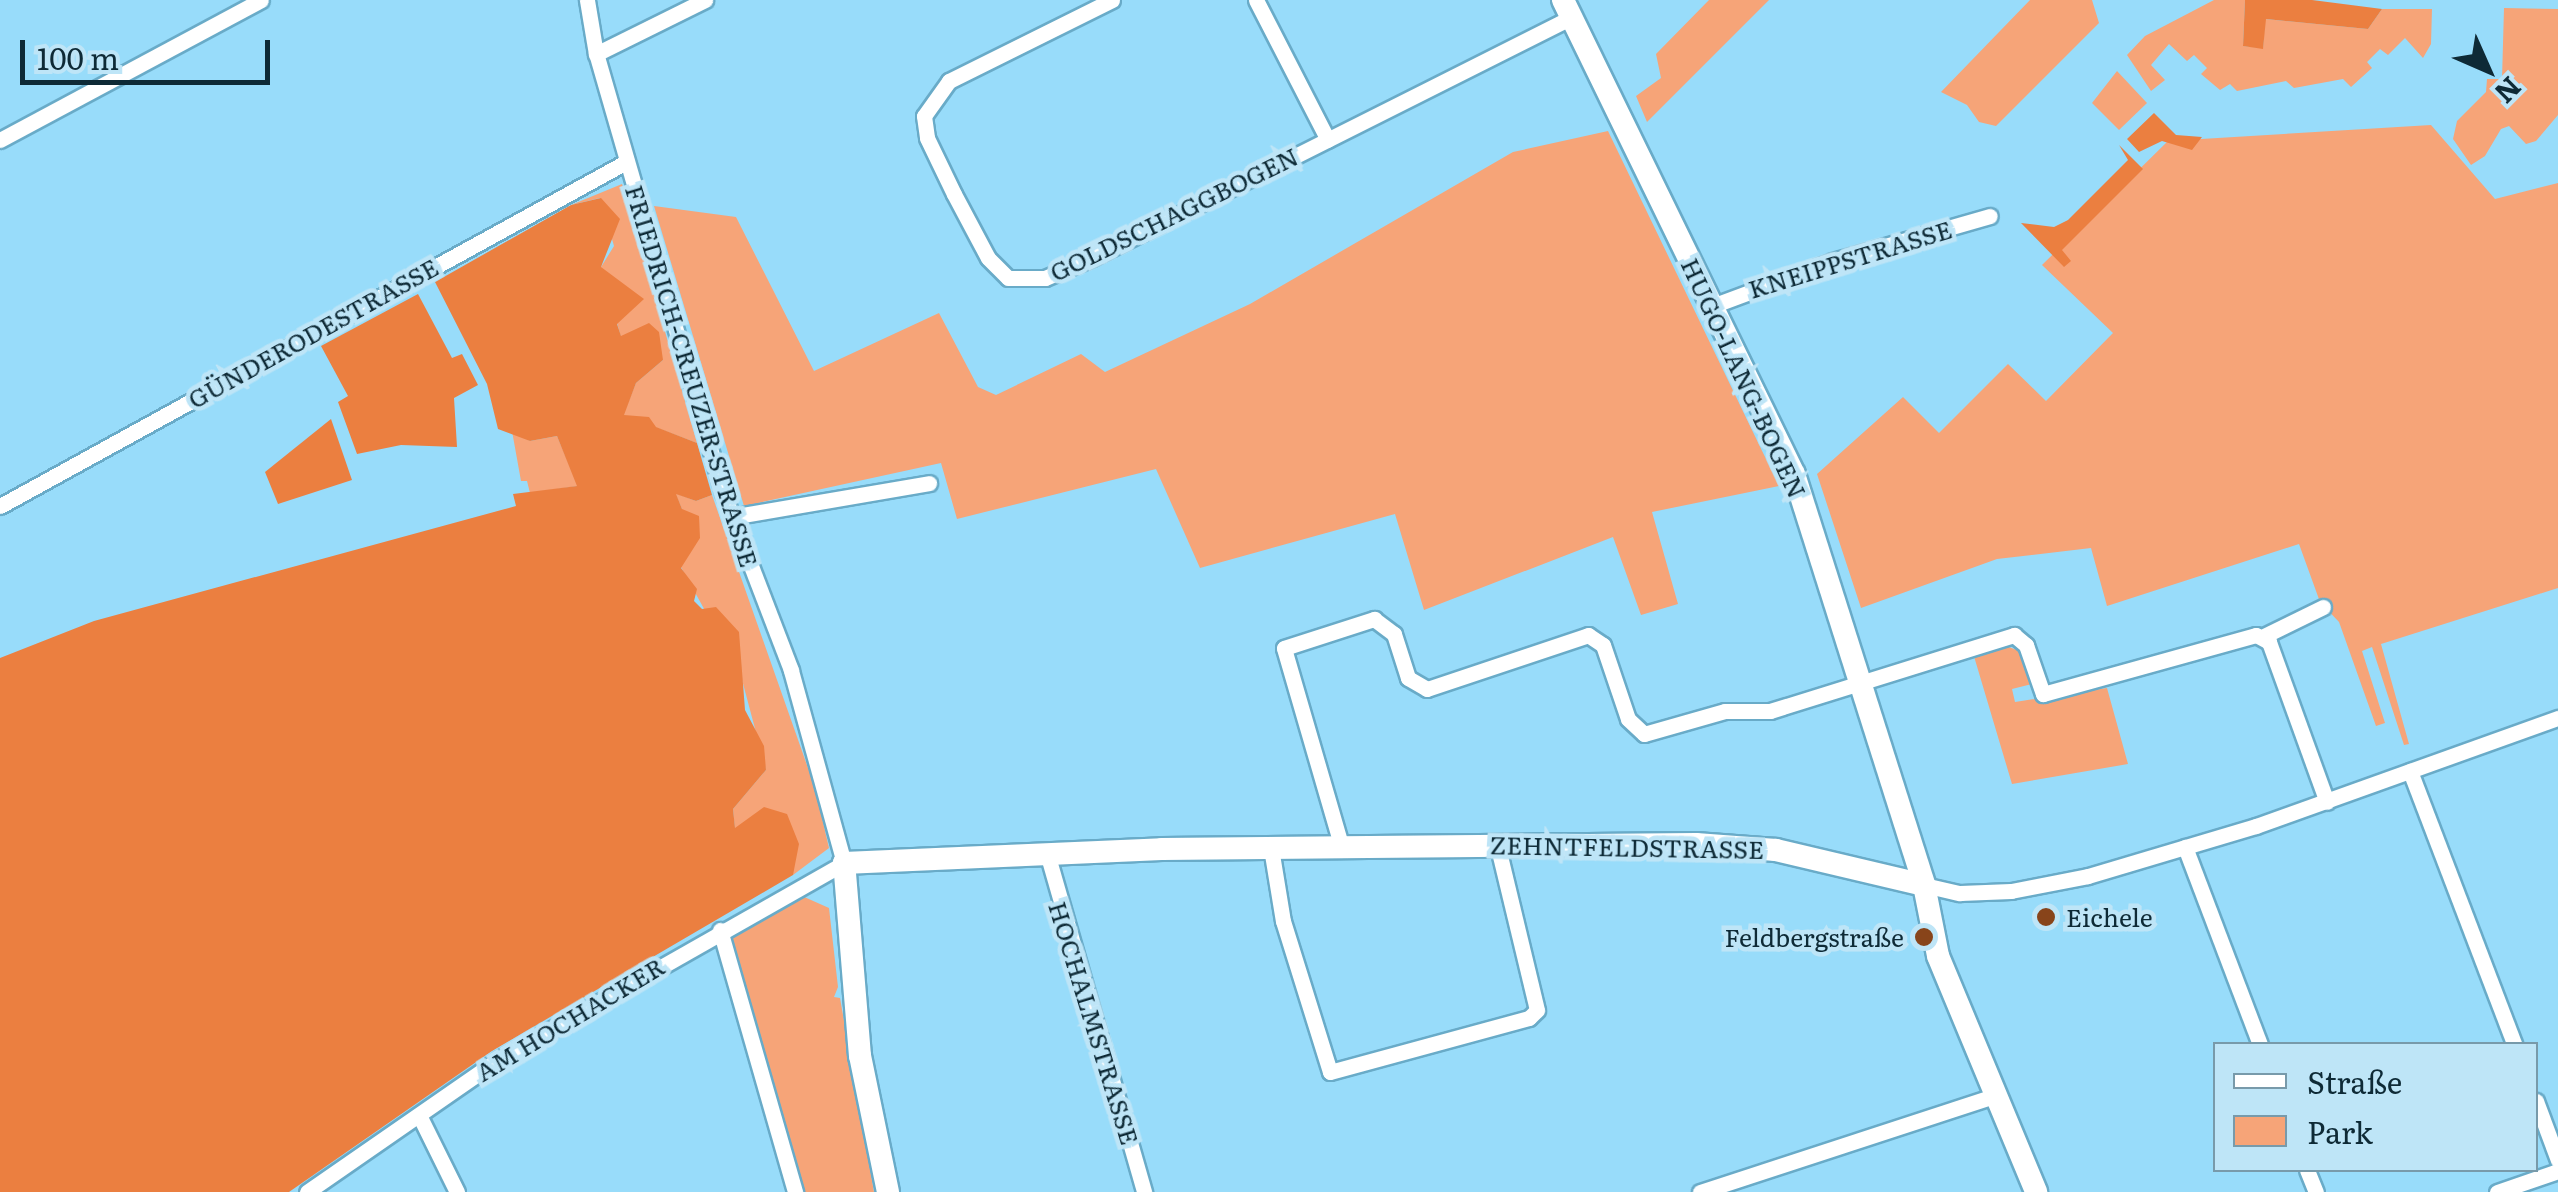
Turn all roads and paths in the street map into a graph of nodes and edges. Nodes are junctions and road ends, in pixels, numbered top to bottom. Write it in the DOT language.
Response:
graph roads {
  1 [pos="262,0"];
  2 [pos="587,0"];
  3 [pos="705,0"];
  4 [pos="1112,0"];
  5 [pos="1256,0"];
  6 [pos="1567,8"];
  7 [pos="596,54"];
  8 [pos="0,140"];
  9 [pos="1328,140"];
  10 [pos="626,162"];
  11 [pos="1990,216"];
  12 [pos="1712,306"];
  13 [pos="929,483"];
  14 [pos="0,506"];
  15 [pos="731,518"];
  16 [pos="2323,608"];
  17 [pos="2262,637"];
  18 [pos="1859,680"];
  19 [pos="2558,718"];
  20 [pos="2410,771"];
  21 [pos="2327,802"];
  22 [pos="1496,844"];
  23 [pos="2185,847"];
  24 [pos="1270,848"];
  25 [pos="1342,848"];
  26 [pos="1047,853"];
  27 [pos="844,863"];
  28 [pos="1924,885"];
  29 [pos="720,930"];
  30 [pos="2259,1042"];
  31 [pos="2513,1042"];
  32 [pos="1996,1095"];
  33 [pos="2538,1105"];
  34 [pos="420,1115"];
  35 [pos="2558,1160"];
  36 [pos="2558,1170"];
  37 [pos="307,1192"];
  38 [pos="456,1192"];
  39 [pos="795,1192"];
  40 [pos="888,1192"];
  41 [pos="1144,1192"];
  42 [pos="1700,1192"];
  43 [pos="2036,1192"];
  44 [pos="2497,1192"];
  1 -- 8 [label="street"];
  2 -- 7 [label="street, FRIEDRICH-CREUZER-STRASSE"];
  3 -- 7 [label="street"];
  4 -- 9 [label="street, GOLDSCHAGGBOGEN"];
  5 -- 9 [label="street, GOLDSCHAGGBOGEN"];
  6 -- 9 [label="street, GOLDSCHAGGBOGEN"];
  6 -- 12 [label="street, HUGO-LANG-BOGEN"];
  7 -- 10 [label="street, FRIEDRICH-CREUZER-STRASSE"];
  10 -- 14 [label="street, GÜNDERODESTRASSE"];
  10 -- 15 [label="street, FRIEDRICH-CREUZER-STRASSE"];
  11 -- 12 [label="street, KNEIPPSTRASSE"];
  12 -- 18 [label="street, HUGO-LANG-BOGEN"];
  13 -- 15 [label="street"];
  15 -- 27 [label="street, FRIEDRICH-CREUZER-STRASSE"];
  16 -- 17 [label="street"];
  17 -- 18 [label="street"];
  17 -- 21 [label="street"];
  18 -- 25 [label="street"];
  18 -- 28 [label="street, HUGO-LANG-BOGEN"];
  19 -- 20 [label="street, ZEHNTFELDSTRASSE"];
  20 -- 21 [label="street, ZEHNTFELDSTRASSE"];
  20 -- 31 [label="street"];
  21 -- 23 [label="street, ZEHNTFELDSTRASSE"];
  22 -- 24 [label="street"];
  22 -- 25 [label="street, ZEHNTFELDSTRASSE"];
  22 -- 28 [label="street, ZEHNTFELDSTRASSE"];
  23 -- 28 [label="street, ZEHNTFELDSTRASSE"];
  23 -- 30 [label="street"];
  24 -- 25 [label="street, ZEHNTFELDSTRASSE"];
  24 -- 26 [label="street, ZEHNTFELDSTRASSE"];
  26 -- 27 [label="street, ZEHNTFELDSTRASSE"];
  26 -- 41 [label="street, HOCHALMSTRASSE"];
  27 -- 29 [label="street, AM HOCHACKER"];
  27 -- 40 [label="street"];
  28 -- 32 [label="street"];
  29 -- 34 [label="street, AM HOCHACKER"];
  29 -- 39 [label="street"];
  32 -- 42 [label="street"];
  32 -- 43 [label="street"];
  33 -- 35 [label="street"];
  34 -- 37 [label="street, AM HOCHACKER"];
  34 -- 38 [label="street"];
  36 -- 44 [label="street"];
}
